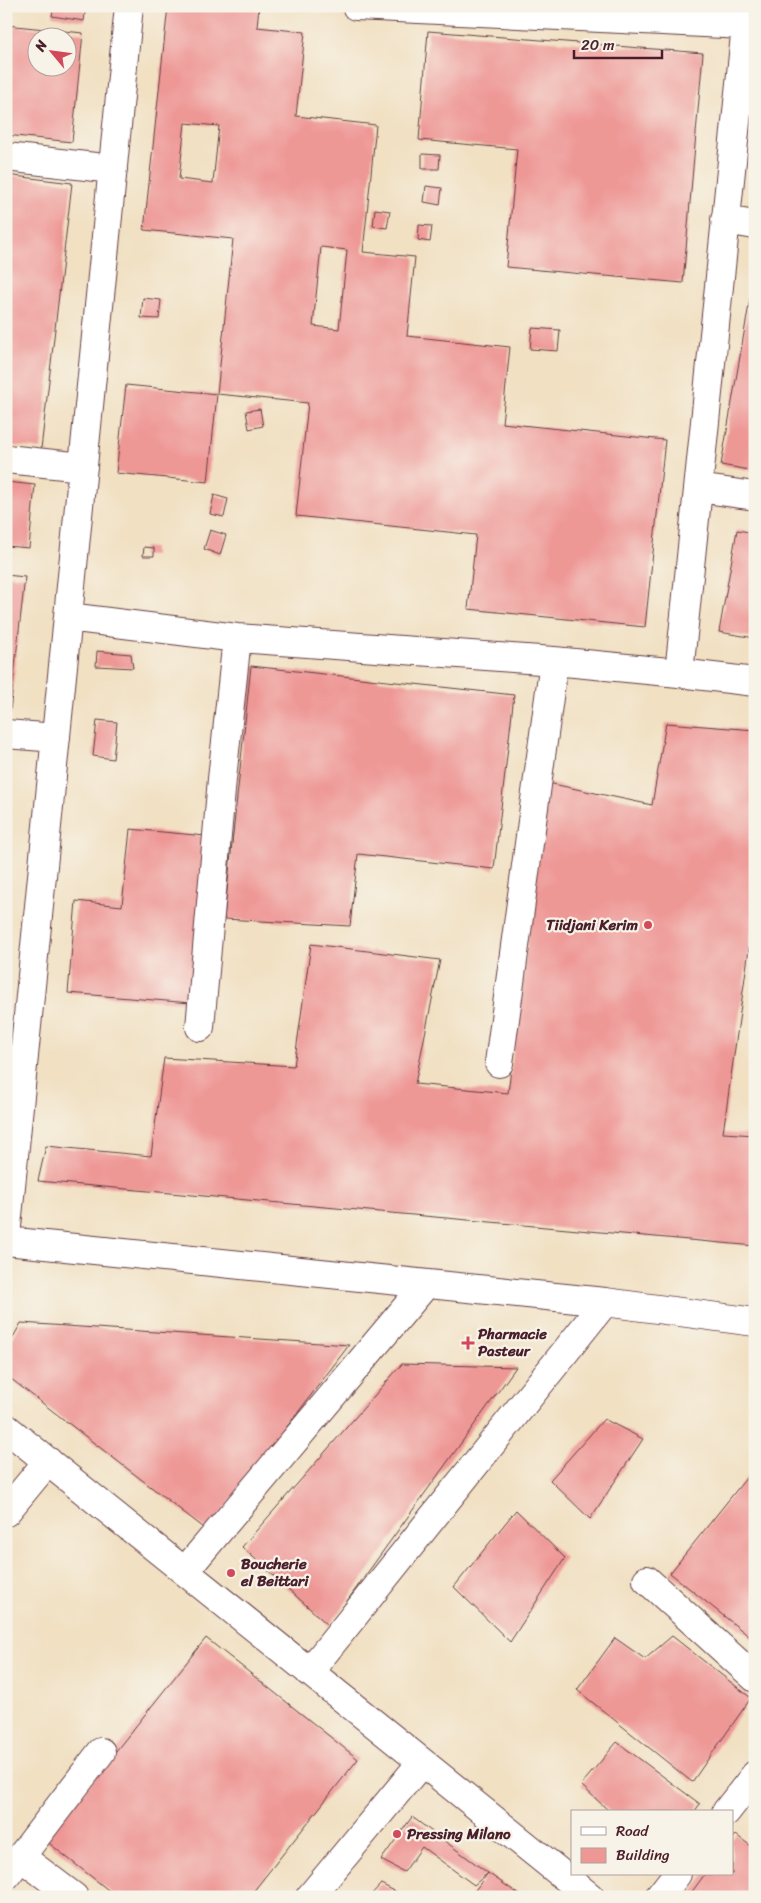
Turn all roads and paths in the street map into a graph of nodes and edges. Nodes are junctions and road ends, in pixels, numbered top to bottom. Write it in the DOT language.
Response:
graph roads {
  1 [pos="129,6"];
  2 [pos="356,6"];
  3 [pos="746,16"];
  4 [pos="6,157"];
  5 [pos="113,169"];
  6 [pos="725,220"];
  7 [pos="755,225"];
  8 [pos="6,459"];
  9 [pos="83,467"];
  10 [pos="698,488"];
  11 [pos="755,496"];
  12 [pos="68,617"];
  13 [pos="238,638"];
  14 [pos="554,661"];
  15 [pos="679,673"];
  16 [pos="755,682"];
  17 [pos="6,734"];
  18 [pos="56,738"];
  19 [pos="200,1027"];
  20 [pos="16,1038"];
  21 [pos="499,1063"];
  22 [pos="6,1236"];
  23 [pos="6,1241"];
  24 [pos="426,1284"];
  25 [pos="605,1302"];
  26 [pos="755,1322"];
  27 [pos="6,1428"];
  28 [pos="48,1462"];
  29 [pos="6,1512"];
  30 [pos="185,1571"];
  31 [pos="647,1580"];
  32 [pos="309,1672"];
  33 [pos="755,1678"];
  34 [pos="100,1752"];
  35 [pos="422,1762"];
  36 [pos="755,1775"];
  37 [pos="728,1810"];
  38 [pos="13,1867"];
  39 [pos="675,1876"];
  40 [pos="74,1897"];
  41 [pos="310,1897"];
  42 [pos="590,1897"];
  43 [pos="659,1897"];
  1 -- 5 [label="street"];
  2 -- 3 [label="street"];
  3 -- 6 [label="street"];
  4 -- 5 [label="street"];
  5 -- 9 [label="street"];
  6 -- 7 [label="street"];
  6 -- 10 [label="street"];
  8 -- 9 [label="street"];
  9 -- 12 [label="street"];
  10 -- 11 [label="street"];
  10 -- 15 [label="street"];
  12 -- 13 [label="street"];
  12 -- 18 [label="street"];
  13 -- 14 [label="street"];
  13 -- 19 [label="street"];
  14 -- 15 [label="street"];
  14 -- 21 [label="street"];
  15 -- 16 [label="street"];
  17 -- 18 [label="street"];
  18 -- 20 [label="street"];
  20 -- 22 [label="street"];
  23 -- 24 [label="street"];
  24 -- 25 [label="street"];
  24 -- 30 [label="street"];
  25 -- 26 [label="street"];
  25 -- 32 [label="street"];
  27 -- 28 [label="street"];
  28 -- 29 [label="street"];
  28 -- 30 [label="street"];
  30 -- 32 [label="street"];
  31 -- 33 [label="street"];
  32 -- 35 [label="street"];
  34 -- 38 [label="street"];
  35 -- 41 [label="street"];
  35 -- 42 [label="street"];
  36 -- 37 [label="street"];
  38 -- 40 [label="street"];
  39 -- 43 [label="street"];
}
